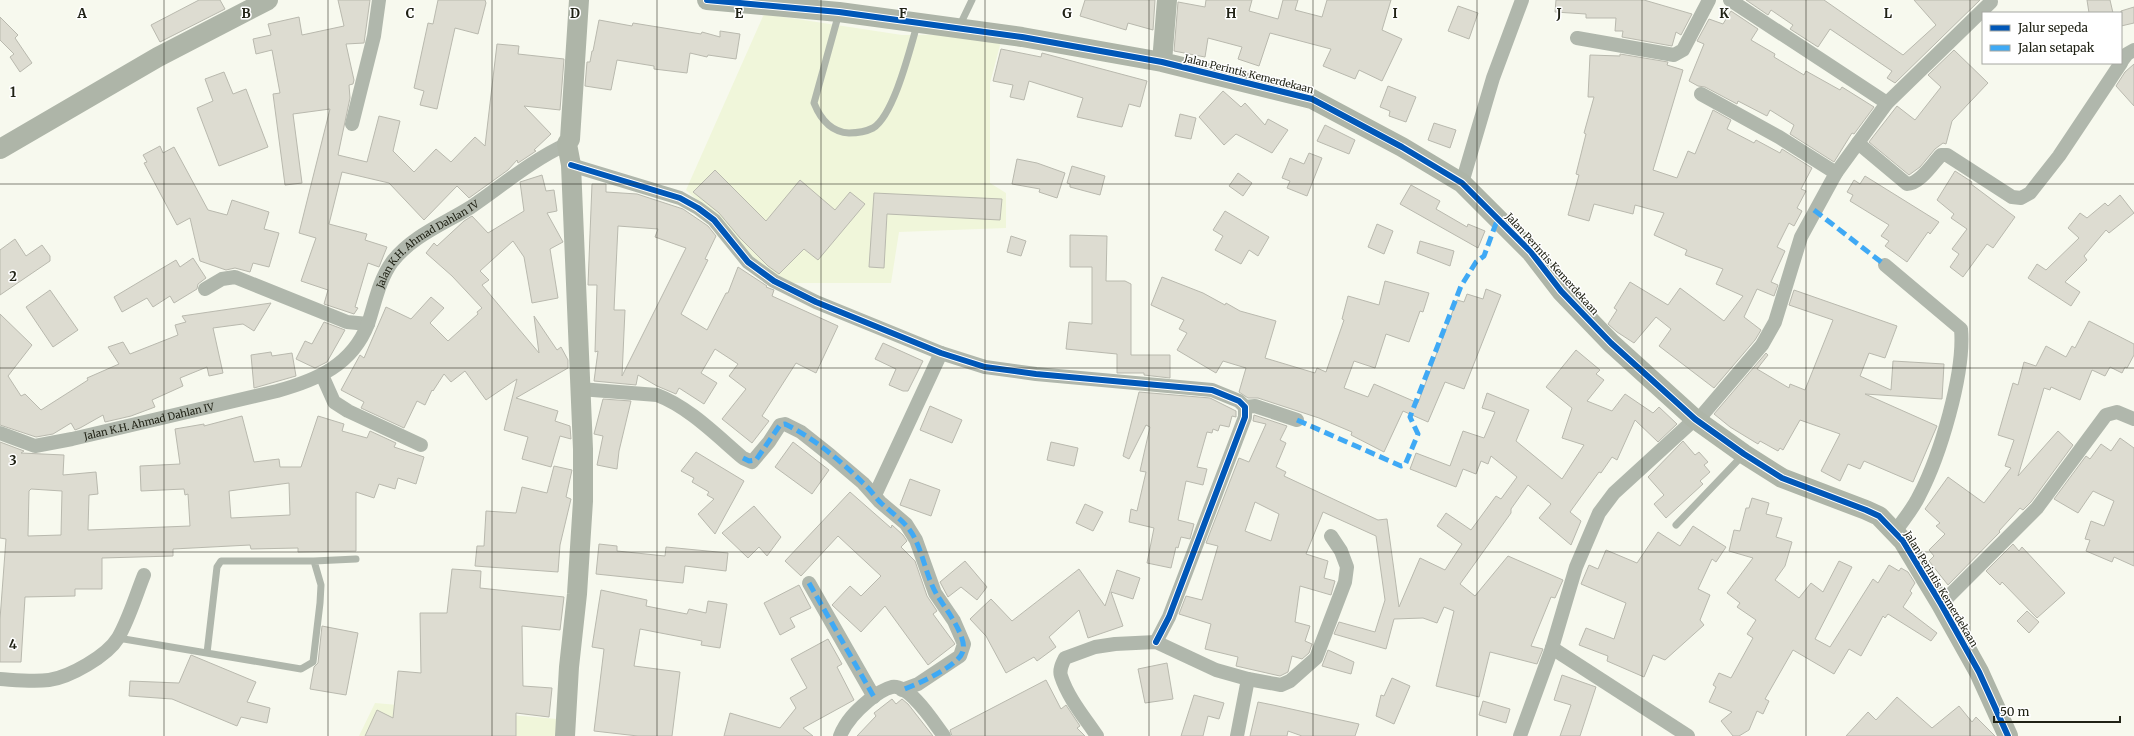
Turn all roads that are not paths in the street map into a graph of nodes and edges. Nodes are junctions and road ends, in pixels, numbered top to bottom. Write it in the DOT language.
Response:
graph roads {
  1 [pos="268,0"];
  2 [pos="379,0"];
  3 [pos="579,0"];
  4 [pos="708,0"];
  5 [pos="972,0"];
  6 [pos="1167,0"];
  7 [pos="1522,0"];
  8 [pos="1708,0"];
  9 [pos="1730,0"];
  10 [pos="1991,2"];
  11 [pos="839,12"];
  12 [pos="918,22"];
  13 [pos="958,28"];
  14 [pos="1577,38"];
  15 [pos="2134,50"];
  16 [pos="2122,61"];
  17 [pos="1162,62"];
  18 [pos="2120,64"];
  19 [pos="1701,94"];
  20 [pos="1887,103"];
  21 [pos="352,124"];
  22 [pos="1858,143"];
  23 [pos="567,144"];
  24 [pos="0,149"];
  25 [pos="571,165"];
  26 [pos="1836,173"];
  27 [pos="1462,183"];
  28 [pos="1885,265"];
  29 [pos="205,289"];
  30 [pos="368,324"];
  31 [pos="941,353"];
  32 [pos="322,375"];
  33 [pos="580,389"];
  34 [pos="1245,407"];
  35 [pos="2134,418"];
  36 [pos="1697,419"];
  37 [pos="1297,420"];
  38 [pos="0,433"];
  39 [pos="421,445"];
  40 [pos="1744,454"];
  41 [pos="875,495"];
  42 [pos="1676,525"];
  43 [pos="1895,532"];
  44 [pos="1331,536"];
  45 [pos="356,559"];
  46 [pos="314,562"];
  47 [pos="144,575"];
  48 [pos="809,583"];
  49 [pos="1941,604"];
  50 [pos="118,638"];
  51 [pos="1156,642"];
  52 [pos="1552,648"];
  53 [pos="207,653"];
  54 [pos="0,679"];
  55 [pos="1248,679"];
  56 [pos="902,690"];
  57 [pos="874,697"];
  58 [pos="565,736"];
  59 [pos="840,736"];
  60 [pos="944,736"];
  61 [pos="1098,736"];
  62 [pos="1238,736"];
  63 [pos="1520,736"];
  64 [pos="1688,736"];
  65 [pos="2008,736"];
  1 -- 24 [label="street"];
  2 -- 21 [label="street"];
  3 -- 23 [label="street"];
  4 -- 11 [label="street, Jalan Perintis Kemerdekaan"];
  5 -- 13 [label="lane"];
  6 -- 17 [label="street"];
  7 -- 27 [label="street"];
  8 -- 14 [label="street"];
  9 -- 20 [label="street"];
  10 -- 20 [label="street"];
  11 -- 12 [label="street, Jalan Perintis Kemerdekaan"];
  11 -- 12 [label="lane"];
  12 -- 13 [label="street, Jalan Perintis Kemerdekaan"];
  13 -- 17 [label="street, Jalan Perintis Kemerdekaan"];
  15 -- 16 [label="street"];
  17 -- 27 [label="street, Jalan Perintis Kemerdekaan"];
  18 -- 22 [label="street"];
  19 -- 26 [label="street"];
  20 -- 22 [label="street"];
  22 -- 26 [label="street"];
  23 -- 25 [label="street"];
  23 -- 30 [label="street, Jalan K.H. Ahmad Dahlan IV"];
  25 -- 31 [label="street"];
  25 -- 33 [label="street"];
  26 -- 36 [label="street"];
  27 -- 36 [label="street, Jalan Perintis Kemerdekaan"];
  28 -- 43 [label="street"];
  29 -- 30 [label="street"];
  30 -- 32 [label="street, Jalan K.H. Ahmad Dahlan IV"];
  31 -- 34 [label="street"];
  31 -- 41 [label="street"];
  32 -- 38 [label="street, Jalan K.H. Ahmad Dahlan IV"];
  32 -- 39 [label="street"];
  33 -- 41 [label="street"];
  33 -- 58 [label="street"];
  34 -- 37 [label="street"];
  34 -- 51 [label="street"];
  35 -- 49 [label="street"];
  36 -- 40 [label="street, Jalan Perintis Kemerdekaan"];
  36 -- 52 [label="street"];
  40 -- 42 [label="lane"];
  40 -- 43 [label="street, Jalan Perintis Kemerdekaan"];
  41 -- 56 [label="street"];
  43 -- 49 [label="street, Jalan Perintis Kemerdekaan"];
  44 -- 55 [label="street"];
  45 -- 46 [label="lane"];
  46 -- 53 [label="lane"];
  46 -- 53 [label="lane"];
  47 -- 50 [label="street"];
  48 -- 57 [label="street"];
  49 -- 65 [label="street, Jalan Perintis Kemerdekaan"];
  50 -- 53 [label="lane"];
  50 -- 54 [label="street"];
  51 -- 55 [label="street"];
  51 -- 61 [label="street"];
  52 -- 63 [label="street"];
  52 -- 64 [label="street"];
  55 -- 62 [label="street"];
  56 -- 57 [label="street"];
  56 -- 60 [label="street"];
  57 -- 59 [label="street"];
}
